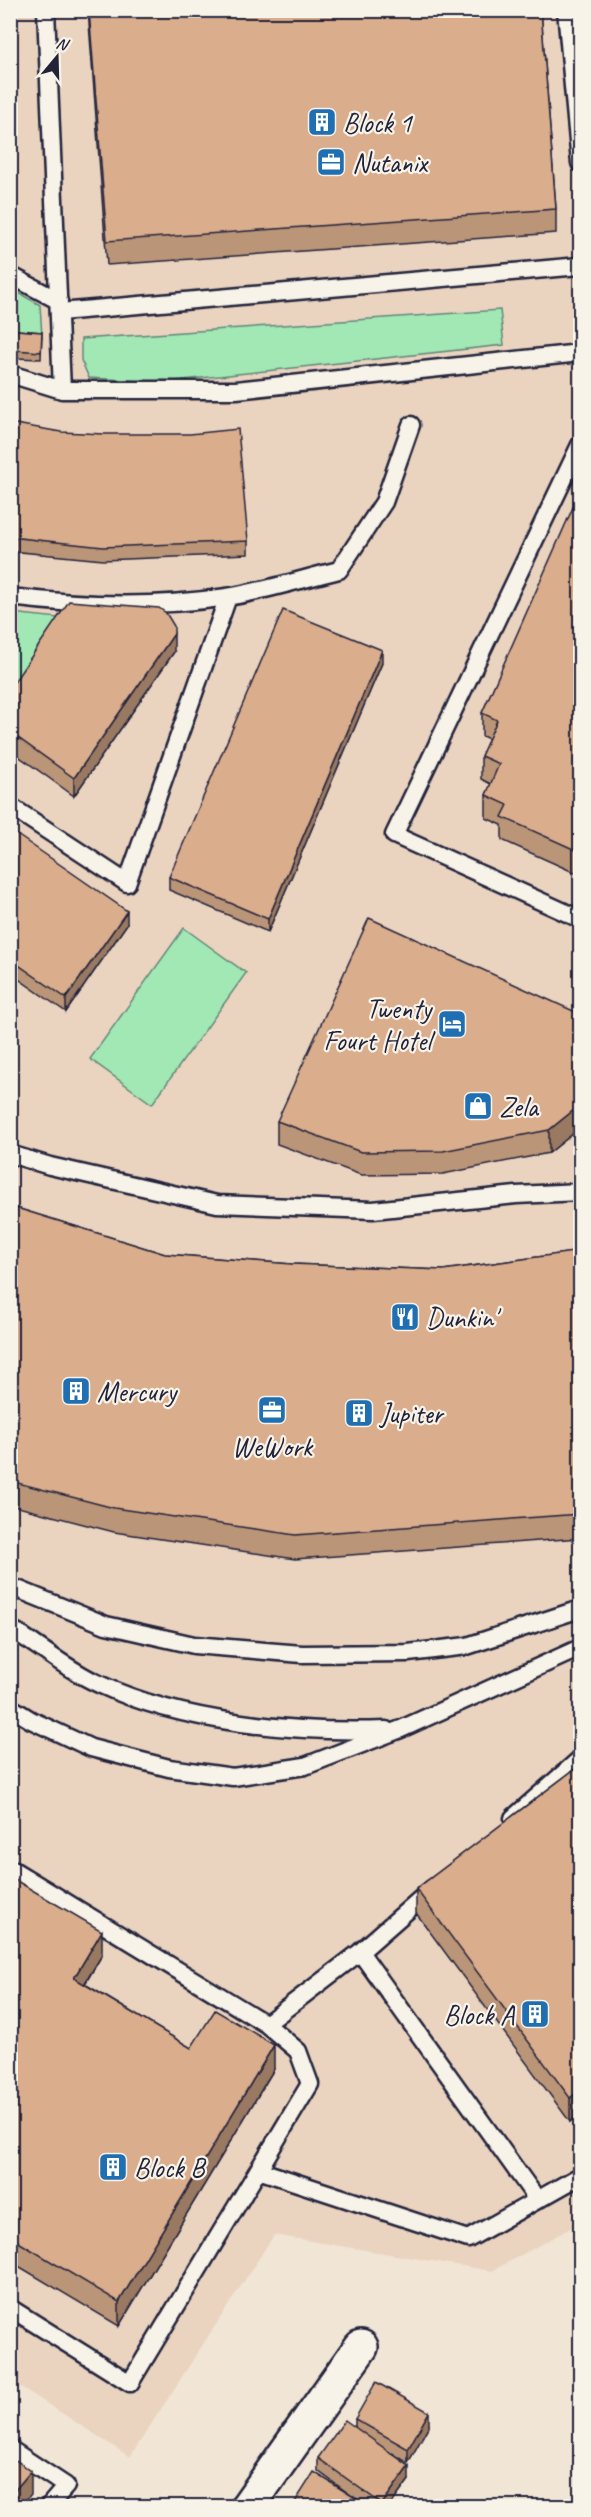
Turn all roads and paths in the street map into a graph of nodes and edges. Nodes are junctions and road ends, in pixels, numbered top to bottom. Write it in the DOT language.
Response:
graph roads {
  1 [pos="46,10"];
  2 [pos="566,10"];
  3 [pos="580,163"];
  4 [pos="580,266"];
  5 [pos="10,275"];
  6 [pos="60,307"];
  7 [pos="580,353"];
  8 [pos="10,374"];
  9 [pos="62,390"];
  10 [pos="411,425"];
  11 [pos="580,445"];
  12 [pos="10,597"];
  13 [pos="228,597"];
  14 [pos="10,806"];
  15 [pos="580,919"];
  16 [pos="10,1154"];
  17 [pos="580,1192"];
  18 [pos="10,1586"];
  19 [pos="580,1609"];
  20 [pos="10,1628"];
  21 [pos="580,1648"];
  22 [pos="10,1707"];
  23 [pos="401,1730"];
  24 [pos="580,1759"];
  25 [pos="501,1829"];
  26 [pos="10,1868"];
  27 [pos="448,1875"];
  28 [pos="360,1952"];
  29 [pos="266,2024"];
  30 [pos="258,2170"];
  31 [pos="580,2176"];
  32 [pos="537,2199"];
  33 [pos="10,2308"];
  34 [pos="361,2347"];
  35 [pos="10,2449"];
  36 [pos="49,2506"];
  37 [pos="248,2506"];
  1 -- 6 [label="lane"];
  2 -- 3 [label="lane"];
  4 -- 6 [label="lane"];
  5 -- 6 [label="lane"];
  6 -- 9 [label="lane"];
  7 -- 9 [label="lane"];
  8 -- 9 [label="lane"];
  10 -- 13 [label="lane"];
  11 -- 15 [label="lane"];
  12 -- 13 [label="lane"];
  13 -- 14 [label="lane"];
  16 -- 17 [label="lane"];
  18 -- 19 [label="lane"];
  20 -- 23 [label="lane"];
  21 -- 23 [label="lane"];
  22 -- 23 [label="lane"];
  24 -- 25 [label="lane"];
  26 -- 29 [label="lane"];
  27 -- 28 [label="lane"];
  28 -- 29 [label="lane"];
  28 -- 32 [label="lane"];
  29 -- 30 [label="lane"];
  30 -- 32 [label="lane"];
  30 -- 33 [label="lane"];
  31 -- 32 [label="lane"];
  34 -- 37 [label="street"];
  35 -- 36 [label="lane"];
}
